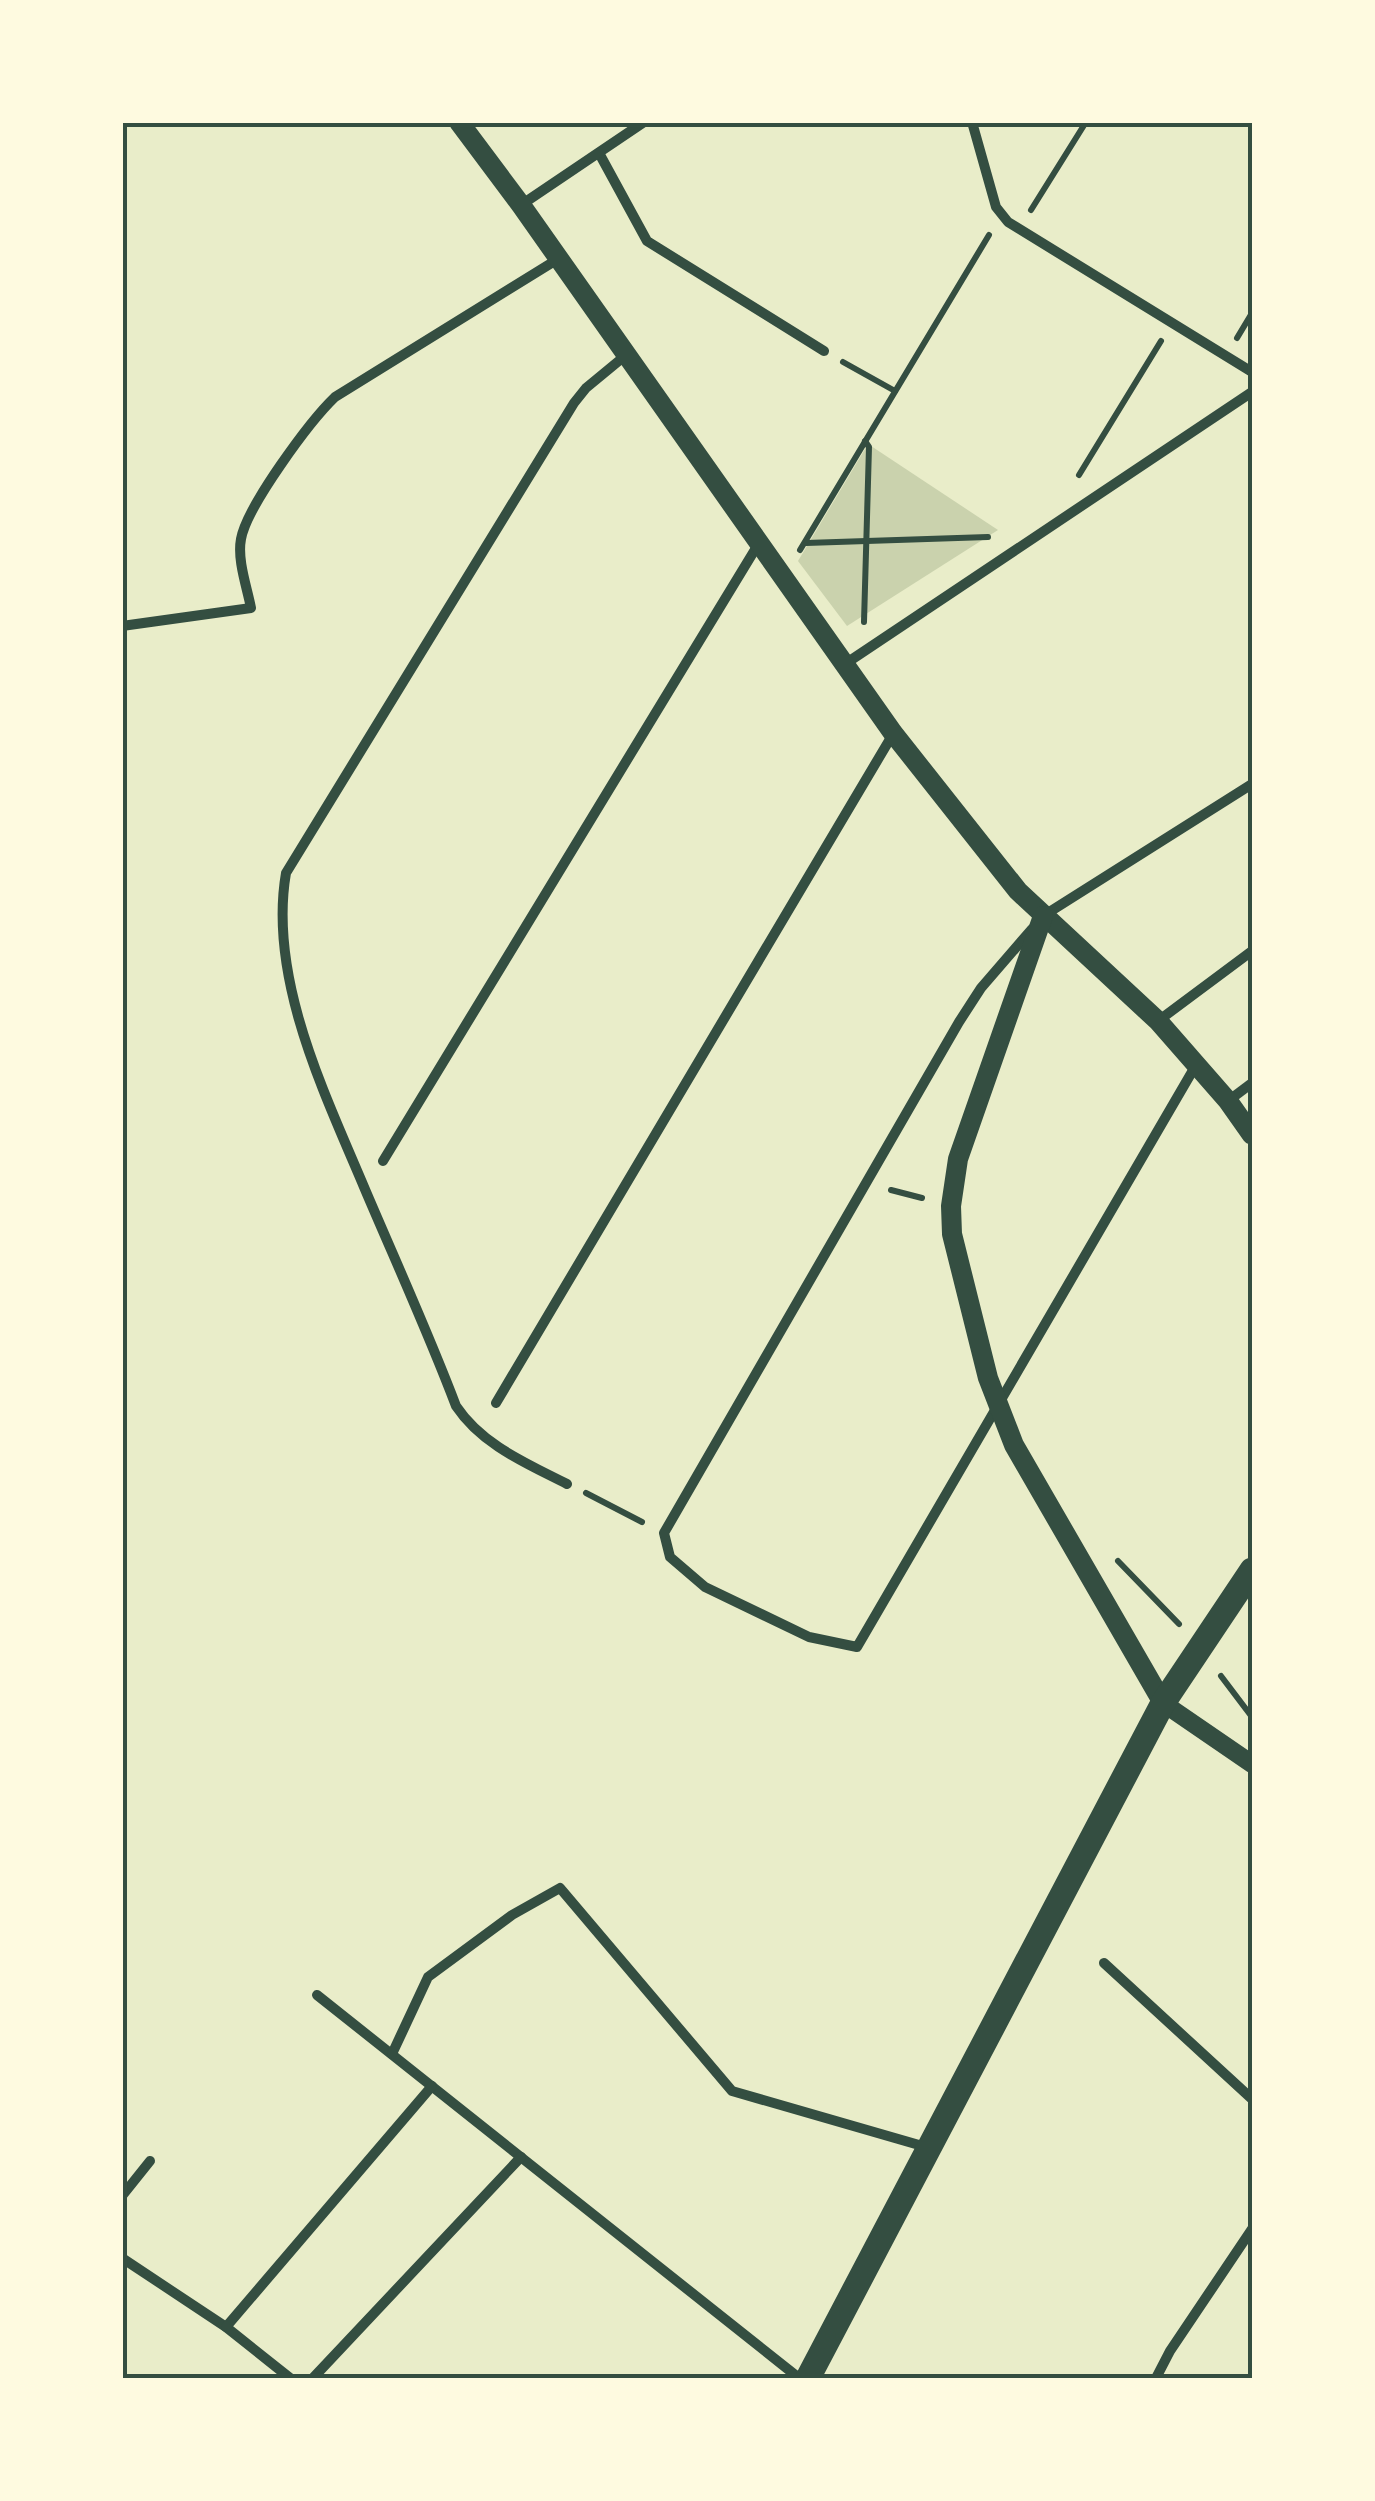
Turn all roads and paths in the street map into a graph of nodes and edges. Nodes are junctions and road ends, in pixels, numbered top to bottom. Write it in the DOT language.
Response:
graph roads {
  1 [pos="458,122"];
  2 [pos="644,122"];
  3 [pos="972,122"];
  4 [pos="1086,122"];
  5 [pos="599,153"];
  6 [pos="522,205"];
  7 [pos="1000,216"];
  8 [pos="1019,228"];
  9 [pos="558,259"];
  10 [pos="1172,323"];
  11 [pos="824,351"];
  12 [pos="626,355"];
  13 [pos="1252,372"];
  14 [pos="896,391"];
  15 [pos="1252,392"];
  16 [pos="866,441"];
  17 [pos="1078,476"];
  18 [pos="1036,536"];
  19 [pos="866,541"];
  20 [pos="759,542"];
  21 [pos="805,543"];
  22 [pos="784,577"];
  23 [pos="122,626"];
  24 [pos="874,645"];
  25 [pos="845,664"];
  26 [pos="893,733"];
  27 [pos="1252,784"];
  28 [pos="1043,916"];
  29 [pos="1252,951"];
  30 [pos="1158,1021"];
  31 [pos="1196,1064"];
  32 [pos="1252,1082"];
  33 [pos="1228,1100"];
  34 [pos="1252,1135"];
  35 [pos="382,1162"];
  36 [pos="866,1184"];
  37 [pos="951,1206"];
  38 [pos="496,1404"];
  39 [pos="997,1407"];
  40 [pos="567,1484"];
  41 [pos="664,1533"];
  42 [pos="1110,1552"];
  43 [pos="1252,1570"];
  44 [pos="1162,1602"];
  45 [pos="1163,1703"];
  46 [pos="1252,1764"];
  47 [pos="1104,1963"];
  48 [pos="317,1995"];
  49 [pos="392,2054"];
  50 [pos="432,2086"];
  51 [pos="1252,2099"];
  52 [pos="928,2148"];
  53 [pos="521,2157"];
  54 [pos="150,2161"];
  55 [pos="122,2196"];
  56 [pos="1252,2229"];
  57 [pos="122,2258"];
  58 [pos="226,2326"];
  59 [pos="290,2378"];
  60 [pos="314,2378"];
  61 [pos="799,2378"];
  62 [pos="808,2378"];
  63 [pos="1156,2378"];
  1 -- 6 [label="main road"];
  2 -- 5 [label="street"];
  3 -- 7 [label="street"];
  4 -- 8 [label="path"];
  5 -- 6 [label="street"];
  5 -- 11 [label="street"];
  6 -- 9 [label="main road"];
  7 -- 8 [label="street"];
  7 -- 14 [label="path"];
  8 -- 10 [label="street"];
  9 -- 12 [label="main road"];
  9 -- 23 [label="street"];
  10 -- 13 [label="street"];
  10 -- 17 [label="path"];
  11 -- 14 [label="path"];
  12 -- 20 [label="main road"];
  12 -- 40 [label="street"];
  14 -- 16 [label="path"];
  15 -- 18 [label="street"];
  16 -- 19 [label="path"];
  16 -- 21 [label="path"];
  18 -- 19 [label="path"];
  18 -- 24 [label="street"];
  19 -- 21 [label="path"];
  19 -- 24 [label="path"];
  20 -- 22 [label="main road"];
  20 -- 35 [label="street"];
  21 -- 22 [label="path"];
  22 -- 25 [label="main road"];
  24 -- 25 [label="street"];
  25 -- 26 [label="main road"];
  26 -- 28 [label="main road"];
  26 -- 38 [label="street"];
  27 -- 28 [label="street"];
  28 -- 30 [label="main road"];
  28 -- 36 [label="street"];
  28 -- 37 [label="main road"];
  29 -- 30 [label="street"];
  30 -- 31 [label="main road"];
  31 -- 33 [label="main road"];
  31 -- 39 [label="street"];
  32 -- 33 [label="street"];
  33 -- 34 [label="main road"];
  36 -- 37 [label="path"];
  36 -- 41 [label="street"];
  37 -- 39 [label="main road"];
  39 -- 41 [label="street"];
  39 -- 45 [label="main road"];
  40 -- 41 [label="path"];
  42 -- 44 [label="path"];
  43 -- 45 [label="main road"];
  45 -- 46 [label="street"];
  45 -- 52 [label="main road"];
  47 -- 51 [label="street"];
  48 -- 49 [label="street"];
  49 -- 50 [label="street"];
  49 -- 52 [label="street"];
  50 -- 53 [label="street"];
  50 -- 58 [label="street"];
  52 -- 62 [label="main road"];
  53 -- 60 [label="street"];
  53 -- 61 [label="street"];
  54 -- 55 [label="street"];
  56 -- 63 [label="street"];
  57 -- 58 [label="street"];
  58 -- 59 [label="street"];
}
